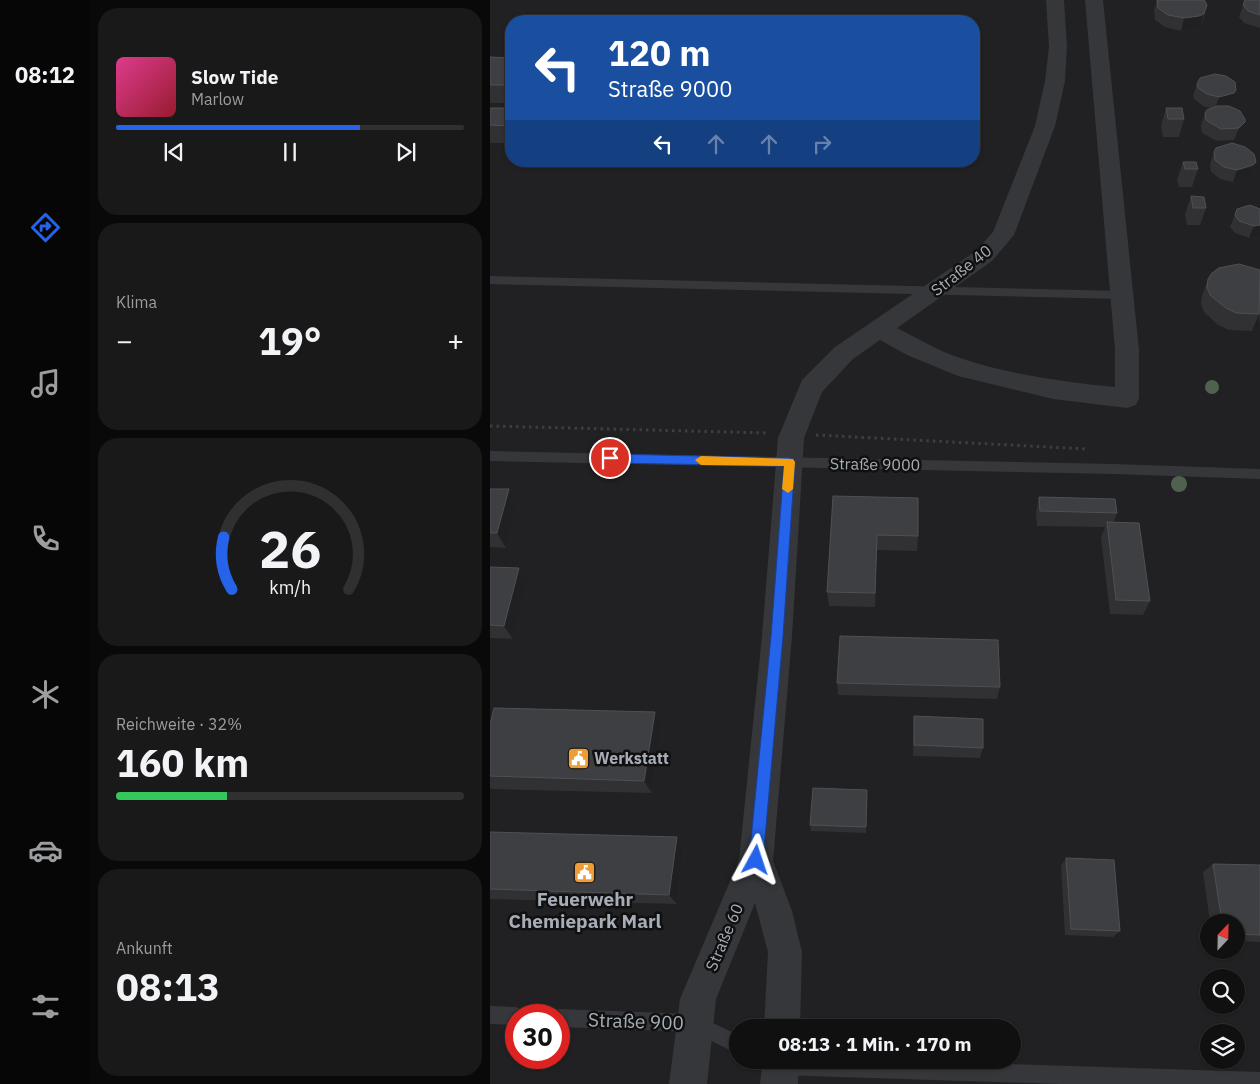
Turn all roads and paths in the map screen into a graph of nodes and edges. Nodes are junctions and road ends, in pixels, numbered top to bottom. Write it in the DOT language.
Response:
graph roads {
  1 [pos="1054,0"];
  2 [pos="1094,0"];
  3 [pos="490,280"];
  4 [pos="934,291"];
  5 [pos="1121,294"];
  6 [pos="880,329"];
  7 [pos="490,426"];
  8 [pos="793,433"];
  9 [pos="1093,450"];
  10 [pos="490,456"];
  11 [pos="790,462"];
  12 [pos="1260,474"];
  13 [pos="756,860"];
  14 [pos="490,1015"];
  15 [pos="505,1016"];
  16 [pos="570,1018"];
  17 [pos="782,1019"];
  18 [pos="694,1023"];
  19 [pos="729,1040"];
  20 [pos="846,1069"];
  21 [pos="1260,1081"];
  22 [pos="688,1084"];
  1 -- 4 [label="street, Straße 40"];
  2 -- 5 [label="street"];
  3 -- 4 [label="lane"];
  4 -- 5 [label="lane"];
  4 -- 6 [label="street, Straße 40"];
  5 -- 6 [label="street"];
  6 -- 8 [label="street, Straße 40"];
  7 -- 8 [label="path"];
  8 -- 9 [label="path"];
  8 -- 11 [label="street, Straße 40"];
  10 -- 11 [label="lane, Straße 9000"];
  11 -- 12 [label="lane, Straße 9000"];
  11 -- 13 [label="street, Straße 60"];
  13 -- 17 [label="street"];
  13 -- 18 [label="street, Straße 60"];
  14 -- 15 [label="lane"];
  16 -- 18 [label="lane, Straße 900"];
  18 -- 19 [label="lane, Straße 900"];
  18 -- 22 [label="street, Straße 60"];
  20 -- 21 [label="lane"];
}
